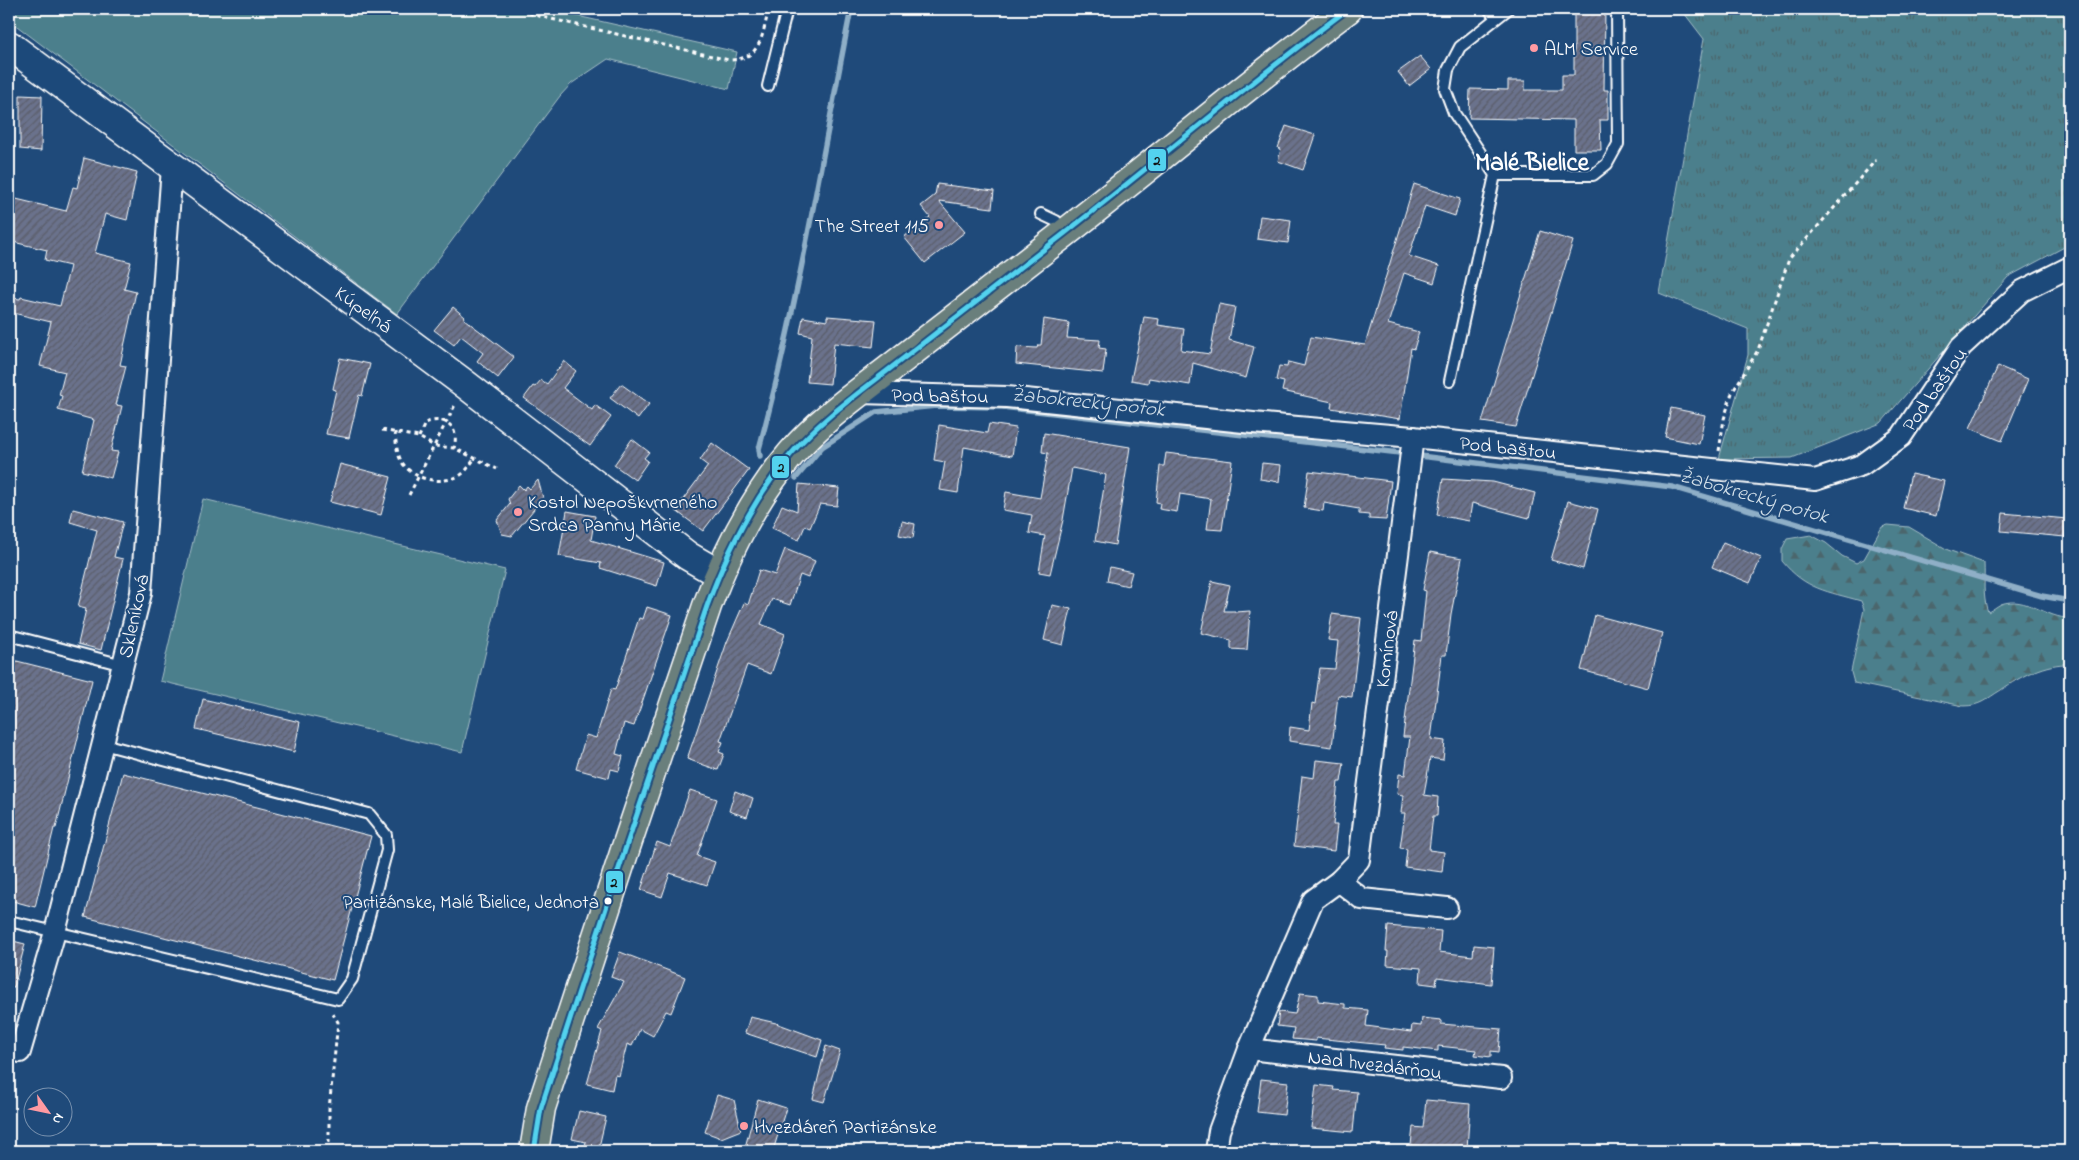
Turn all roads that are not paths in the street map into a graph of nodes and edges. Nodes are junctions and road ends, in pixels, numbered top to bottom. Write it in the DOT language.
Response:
graph roads {
  1 [pos="787,9"];
  2 [pos="1348,9"];
  3 [pos="1489,9"];
  4 [pos="1508,9"];
  5 [pos="1617,9"];
  6 [pos="1496,18"];
  7 [pos="9,45"];
  8 [pos="768,86"];
  9 [pos="172,167"];
  10 [pos="1495,175"];
  11 [pos="1041,214"];
  12 [pos="1067,232"];
  13 [pos="2070,267"];
  14 [pos="1450,381"];
  15 [pos="859,393"];
  16 [pos="1413,437"];
  17 [pos="719,574"];
  18 [pos="9,635"];
  19 [pos="123,665"];
  20 [pos="103,744"];
  21 [pos="1339,881"];
  22 [pos="1447,908"];
  23 [pos="9,921"];
  24 [pos="55,932"];
  25 [pos="1249,1049"];
  26 [pos="20,1052"];
  27 [pos="1501,1078"];
  28 [pos="534,1151"];
  29 [pos="1216,1151"];
  1 -- 8 [label="lane"];
  2 -- 12 [label="main road"];
  3 -- 6 [label="lane"];
  4 -- 6 [label="lane"];
  5 -- 10 [label="lane"];
  6 -- 10 [label="lane"];
  7 -- 9 [label="street, Kúpeľná"];
  9 -- 17 [label="street, Kúpeľná"];
  9 -- 19 [label="street, Skleníková"];
  10 -- 14 [label="lane"];
  11 -- 12 [label="lane"];
  12 -- 15 [label="main road"];
  13 -- 16 [label="street, Pod baštou"];
  15 -- 16 [label="street, Pod baštou"];
  15 -- 17 [label="main road"];
  16 -- 21 [label="street, Komínová"];
  17 -- 28 [label="main road"];
  18 -- 19 [label="lane"];
  19 -- 20 [label="street, Skleníková"];
  20 -- 24 [label="street, Skleníková"];
  20 -- 24 [label="lane"];
  21 -- 22 [label="street"];
  21 -- 25 [label="street"];
  23 -- 24 [label="lane"];
  24 -- 26 [label="street, Skleníková"];
  25 -- 27 [label="street, Nad hvezdárňou"];
  25 -- 29 [label="street"];
}
